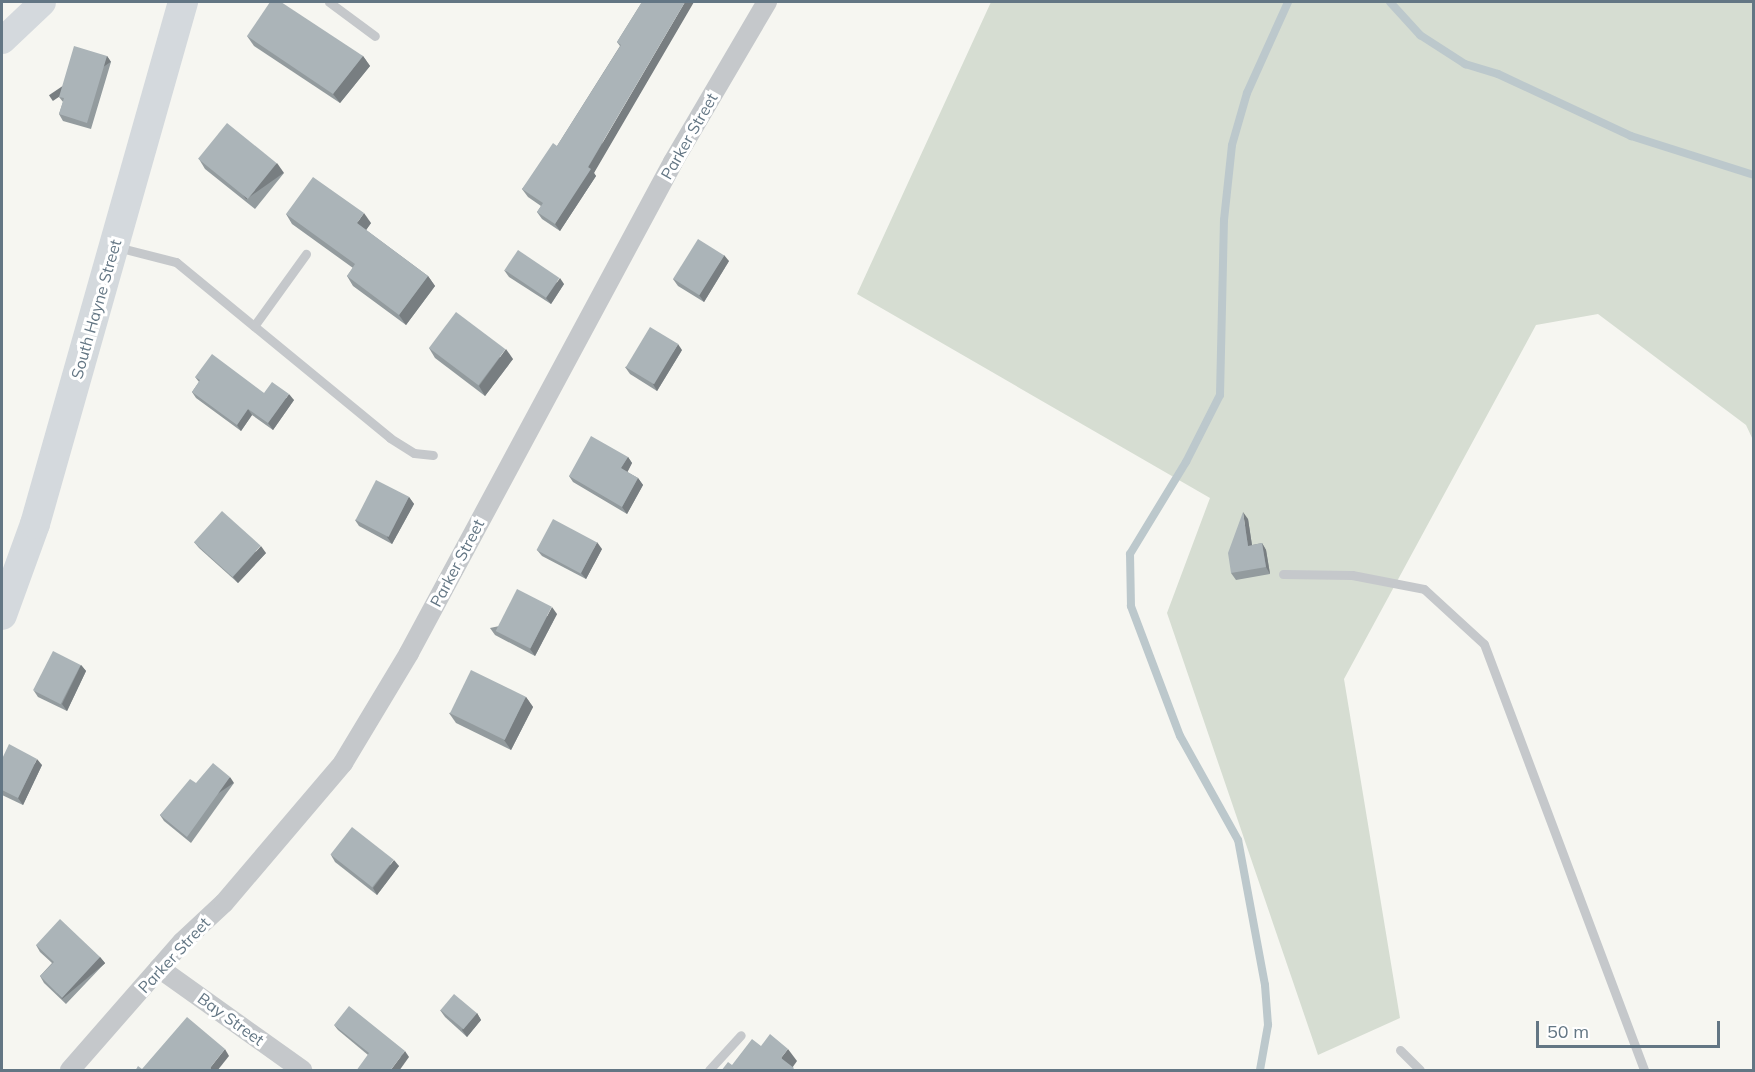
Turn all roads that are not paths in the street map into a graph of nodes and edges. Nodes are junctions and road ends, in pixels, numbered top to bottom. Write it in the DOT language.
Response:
graph roads {
  1 [pos="42,2"];
  2 [pos="183,2"];
  3 [pos="329,2"];
  4 [pos="767,2"];
  5 [pos="375,36"];
  6 [pos="2,40"];
  7 [pos="115,246"];
  8 [pos="306,254"];
  9 [pos="254,327"];
  10 [pos="433,455"];
  11 [pos="1283,574"];
  12 [pos="2,615"];
  13 [pos="159,968"];
  14 [pos="741,1035"];
  15 [pos="1400,1050"];
  16 [pos="70,1071"];
  17 [pos="302,1071"];
  18 [pos="709,1071"];
  19 [pos="1420,1071"];
  20 [pos="1644,1071"];
  1 -- 6 [label="street"];
  2 -- 7 [label="main road, South Hayne Street"];
  3 -- 5 [label="lane"];
  4 -- 13 [label="street, Parker Street"];
  7 -- 9 [label="lane"];
  7 -- 12 [label="main road, South Hayne Street"];
  8 -- 9 [label="lane"];
  9 -- 10 [label="lane"];
  11 -- 20 [label="lane"];
  13 -- 16 [label="street, Parker Street"];
  13 -- 17 [label="street, Bay Street"];
  14 -- 18 [label="lane"];
  15 -- 19 [label="lane"];
}
